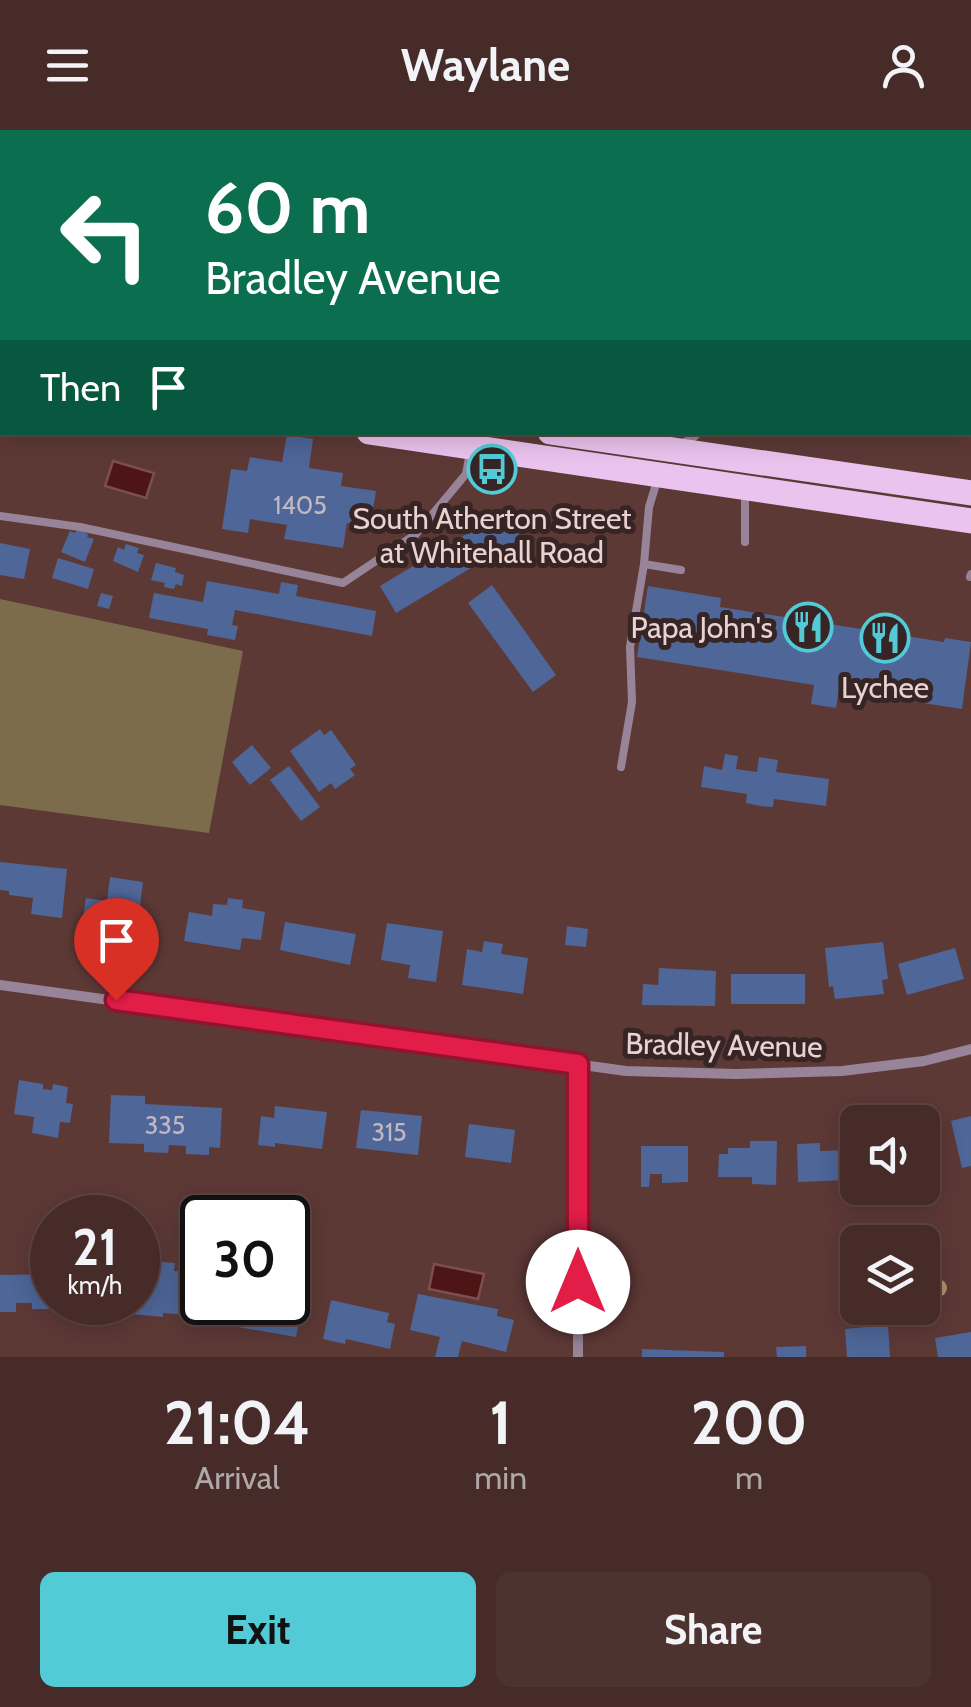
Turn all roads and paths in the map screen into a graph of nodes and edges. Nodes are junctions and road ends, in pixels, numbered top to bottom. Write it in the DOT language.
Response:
graph roads {
  1 [pos="388,435"];
  2 [pos="570,435"];
  3 [pos="695,435"];
  4 [pos="500,442"];
  5 [pos="471,448"];
  6 [pos="676,451"];
  7 [pos="659,474"];
  8 [pos="744,488"];
  9 [pos="971,493"];
  10 [pos="0,516"];
  11 [pos="971,520"];
  12 [pos="745,542"];
  13 [pos="644,564"];
  14 [pos="682,570"];
  15 [pos="621,767"];
  16 [pos="0,985"];
  17 [pos="971,1049"];
  18 [pos="578,1064"];
  19 [pos="578,1357"];
  1 -- 5 [label="main road"];
  2 -- 6 [label="main road"];
  3 -- 6 [label="street"];
  4 -- 5 [label="main road"];
  4 -- 7 [label="main road"];
  5 -- 10 [label="lane"];
  6 -- 7 [label="street"];
  6 -- 9 [label="main road"];
  7 -- 8 [label="main road"];
  7 -- 13 [label="lane"];
  8 -- 11 [label="main road"];
  8 -- 12 [label="lane"];
  13 -- 14 [label="lane"];
  13 -- 15 [label="lane"];
  16 -- 18 [label="street, Bradley Avenue"];
  17 -- 18 [label="street, Bradley Avenue"];
  18 -- 19 [label="street"];
}
